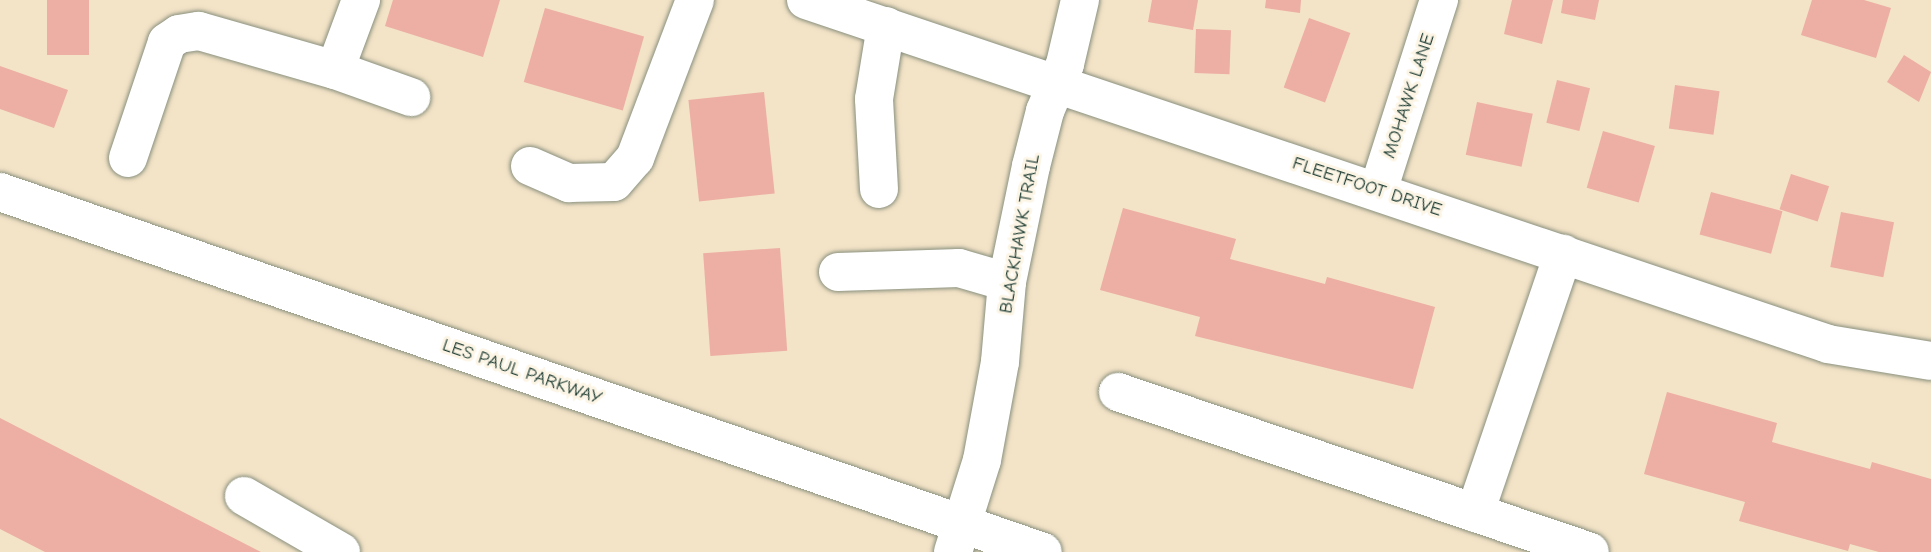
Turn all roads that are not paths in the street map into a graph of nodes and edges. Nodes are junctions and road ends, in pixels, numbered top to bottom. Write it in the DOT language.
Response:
graph roads {
  1 [pos="361,0"];
  2 [pos="695,0"];
  3 [pos="806,0"];
  4 [pos="1080,0"];
  5 [pos="1439,0"];
  6 [pos="886,26"];
  7 [pos="335,71"];
  8 [pos="1055,86"];
  9 [pos="411,97"];
  10 [pos="128,158"];
  11 [pos="530,166"];
  12 [pos="879,190"];
  13 [pos="1378,191"];
  14 [pos="0,192"];
  15 [pos="1563,254"];
  16 [pos="838,272"];
  17 [pos="1007,282"];
  18 [pos="1931,361"];
  19 [pos="1118,392"];
  20 [pos="244,496"];
  21 [pos="1475,513"];
  22 [pos="958,538"];
  23 [pos="341,552"];
  24 [pos="1043,552"];
  25 [pos="1590,552"];
  1 -- 7 [label="street"];
  2 -- 11 [label="street"];
  3 -- 6 [label="street, FLEETFOOT DRIVE"];
  4 -- 8 [label="street, BLACKHAWK TRAIL"];
  5 -- 13 [label="street, MOHAWK LANE"];
  6 -- 8 [label="street, FLEETFOOT DRIVE"];
  6 -- 12 [label="street"];
  7 -- 9 [label="street"];
  7 -- 10 [label="street"];
  8 -- 13 [label="street, FLEETFOOT DRIVE"];
  8 -- 17 [label="street, BLACKHAWK TRAIL"];
  13 -- 15 [label="street, FLEETFOOT DRIVE"];
  14 -- 22 [label="street, LES PAUL PARKWAY"];
  15 -- 18 [label="street, FLEETFOOT DRIVE"];
  15 -- 21 [label="street"];
  16 -- 17 [label="street"];
  17 -- 22 [label="street, BLACKHAWK TRAIL"];
  19 -- 21 [label="street"];
  20 -- 23 [label="street"];
  21 -- 25 [label="street"];
  22 -- 24 [label="street, LES PAUL PARKWAY"];
}
